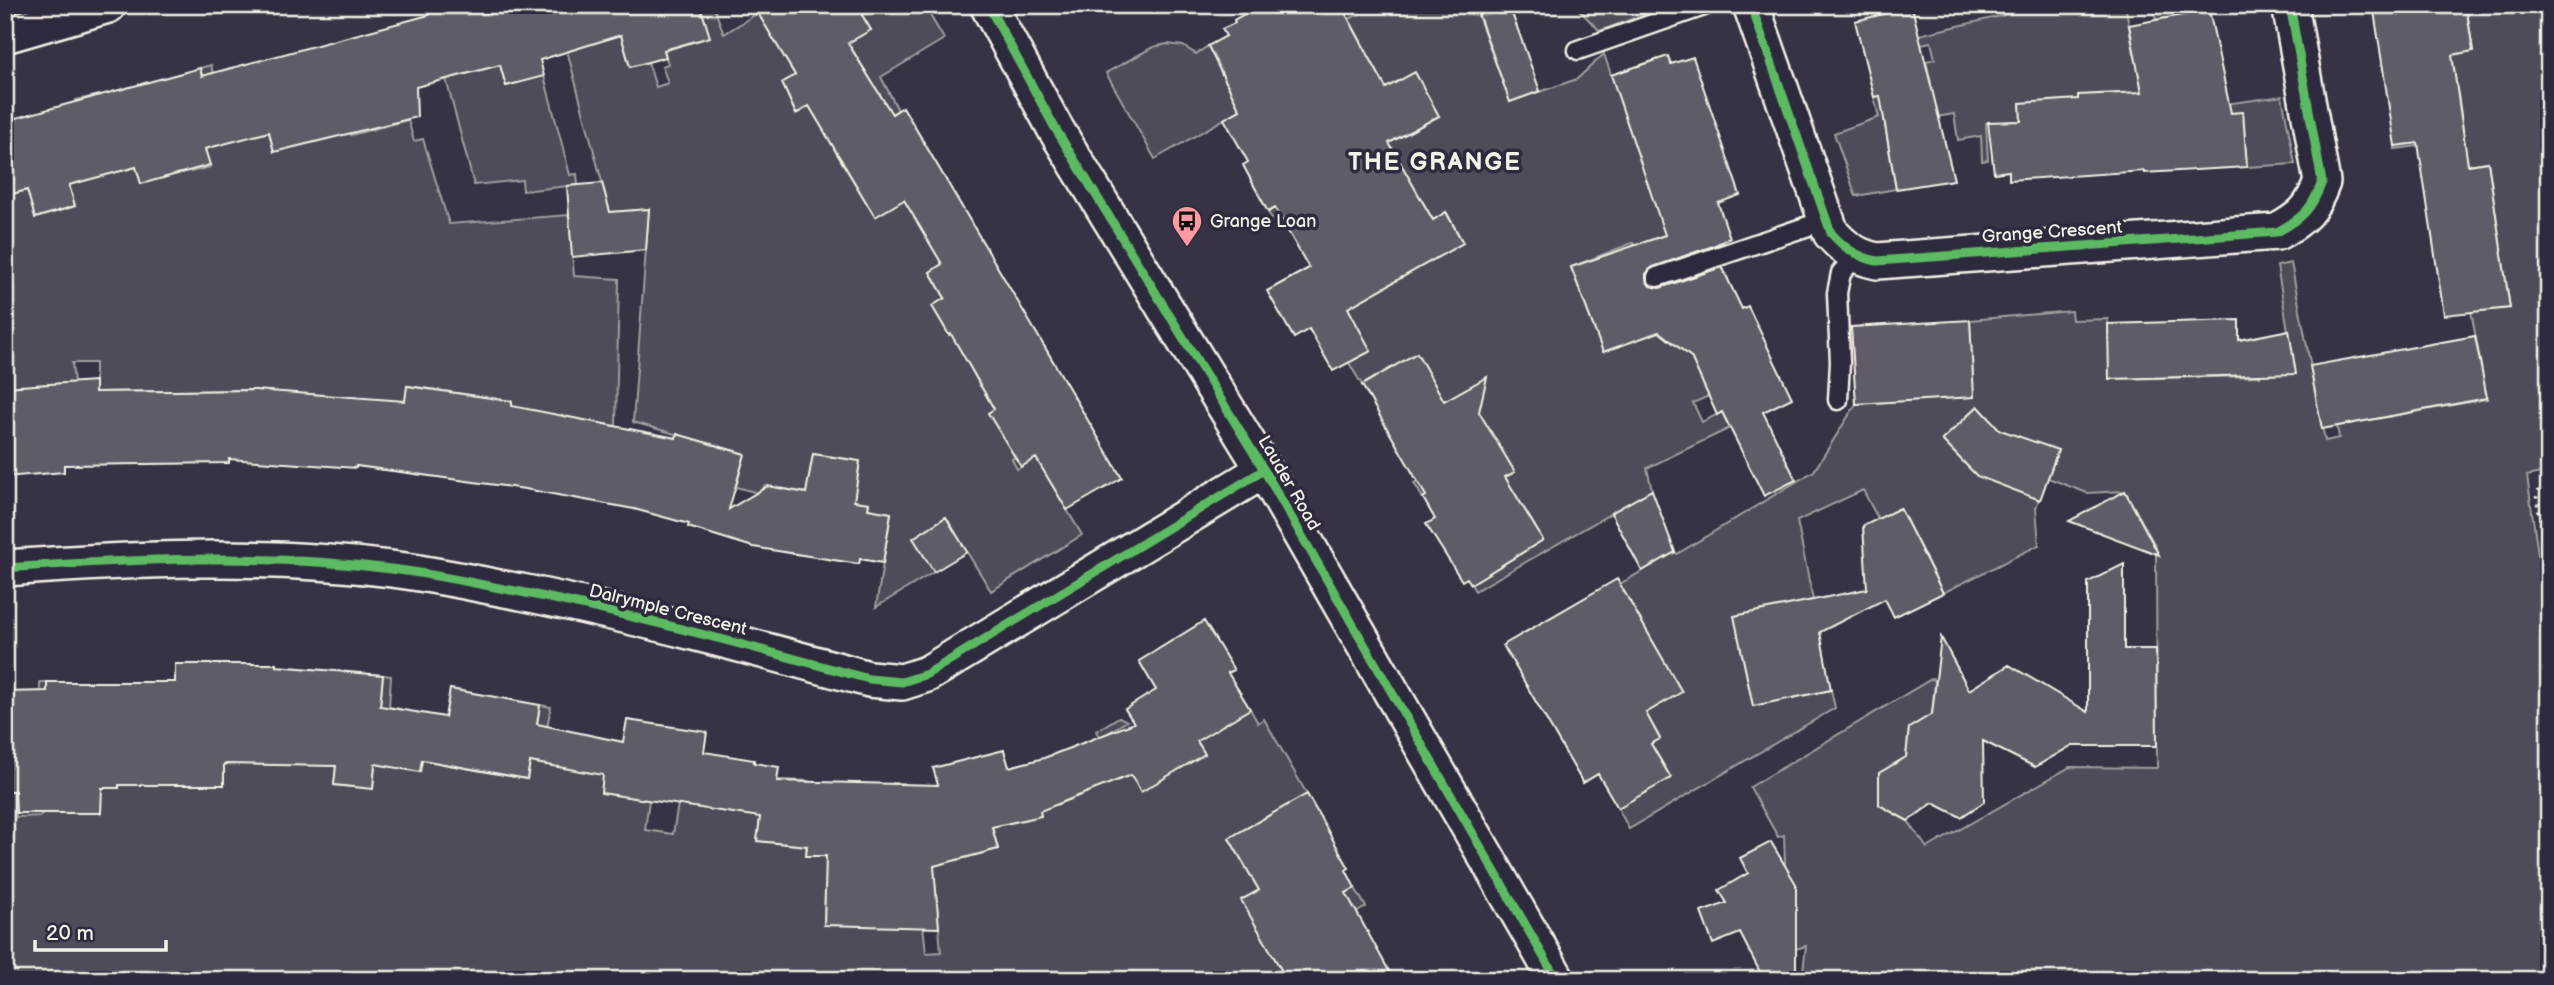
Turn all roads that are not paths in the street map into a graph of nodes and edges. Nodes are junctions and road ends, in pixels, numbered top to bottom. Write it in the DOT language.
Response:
graph roads {
  1 [pos="108,5"];
  2 [pos="988,5"];
  3 [pos="1707,5"];
  4 [pos="1751,5"];
  5 [pos="2290,5"];
  6 [pos="5,35"];
  7 [pos="1578,50"];
  8 [pos="1826,220"];
  9 [pos="1857,255"];
  10 [pos="1657,277"];
  11 [pos="1838,400"];
  12 [pos="1264,470"];
  13 [pos="5,568"];
  14 [pos="1557,980"];
  1 -- 6 [label="street"];
  2 -- 12 [label="street, Lauder Road"];
  3 -- 7 [label="lane"];
  4 -- 8 [label="street"];
  5 -- 9 [label="street, Grange Crescent"];
  8 -- 9 [label="street"];
  8 -- 10 [label="lane"];
  9 -- 11 [label="lane"];
  12 -- 13 [label="street, Dalrymple Crescent"];
  12 -- 14 [label="street, Lauder Road"];
}
